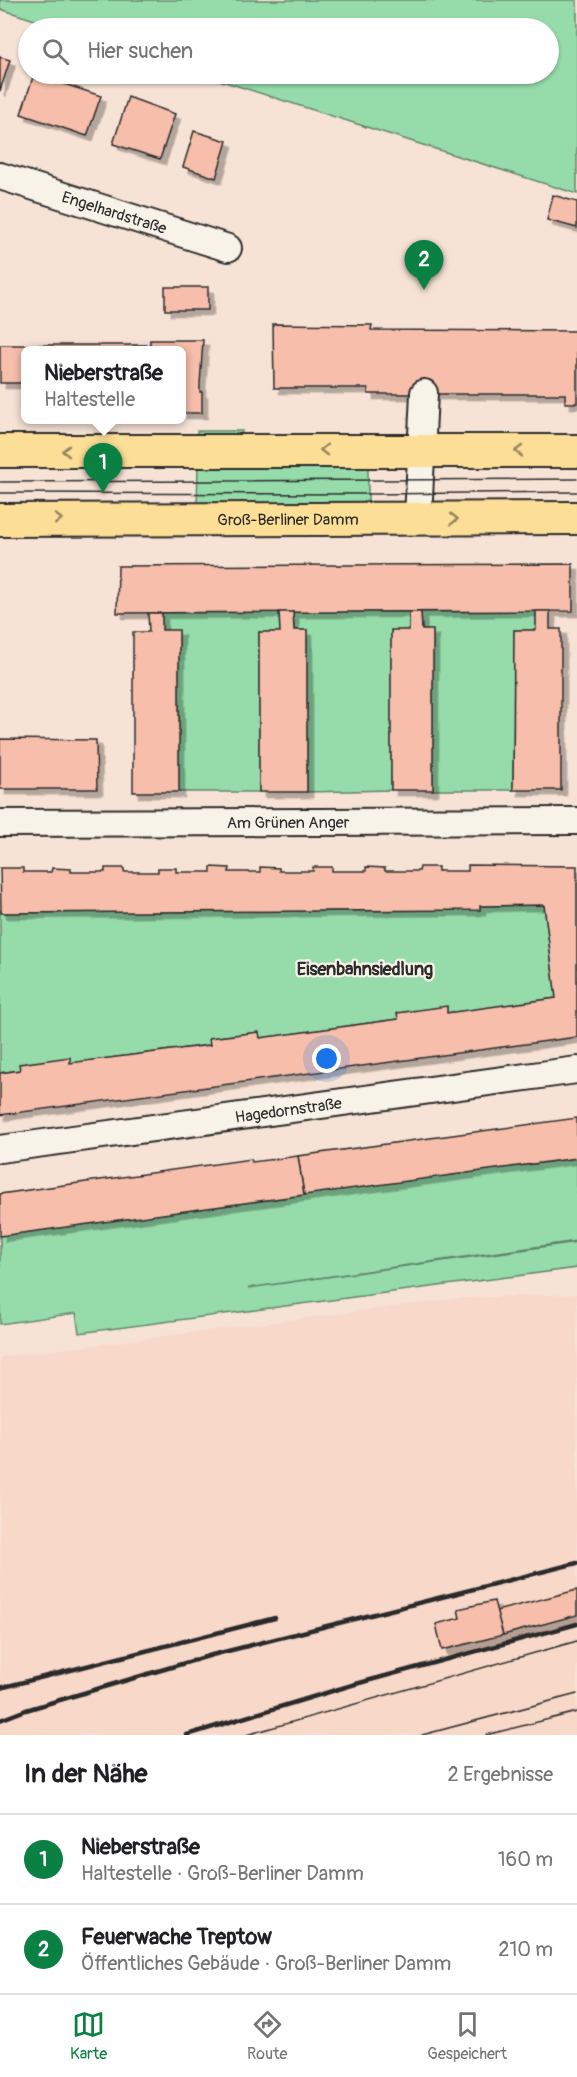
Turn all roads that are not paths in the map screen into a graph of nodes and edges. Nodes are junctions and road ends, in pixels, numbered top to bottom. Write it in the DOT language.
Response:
graph roads {
  1 [pos="0,176"];
  2 [pos="228,248"];
  3 [pos="424,393"];
  4 [pos="421,450"];
  5 [pos="0,451"];
  6 [pos="577,451"];
  7 [pos="577,518"];
  8 [pos="418,519"];
  9 [pos="0,520"];
  10 [pos="577,821"];
  11 [pos="0,823"];
  12 [pos="577,1071"];
  13 [pos="0,1149"];
  1 -- 2 [label="street, Engelhardstraße"];
  3 -- 4 [label="street"];
  4 -- 5 [label="main road, one-way"];
  6 -- 4 [label="main road, one-way"];
  4 -- 8 [label="street"];
  8 -- 7 [label="main road, Groß-Berliner Damm, one-way"];
  9 -- 8 [label="main road, Groß-Berliner Damm, one-way"];
  10 -- 11 [label="street, Am Grünen Anger"];
  12 -- 13 [label="street, Hagedornstraße"];
}
